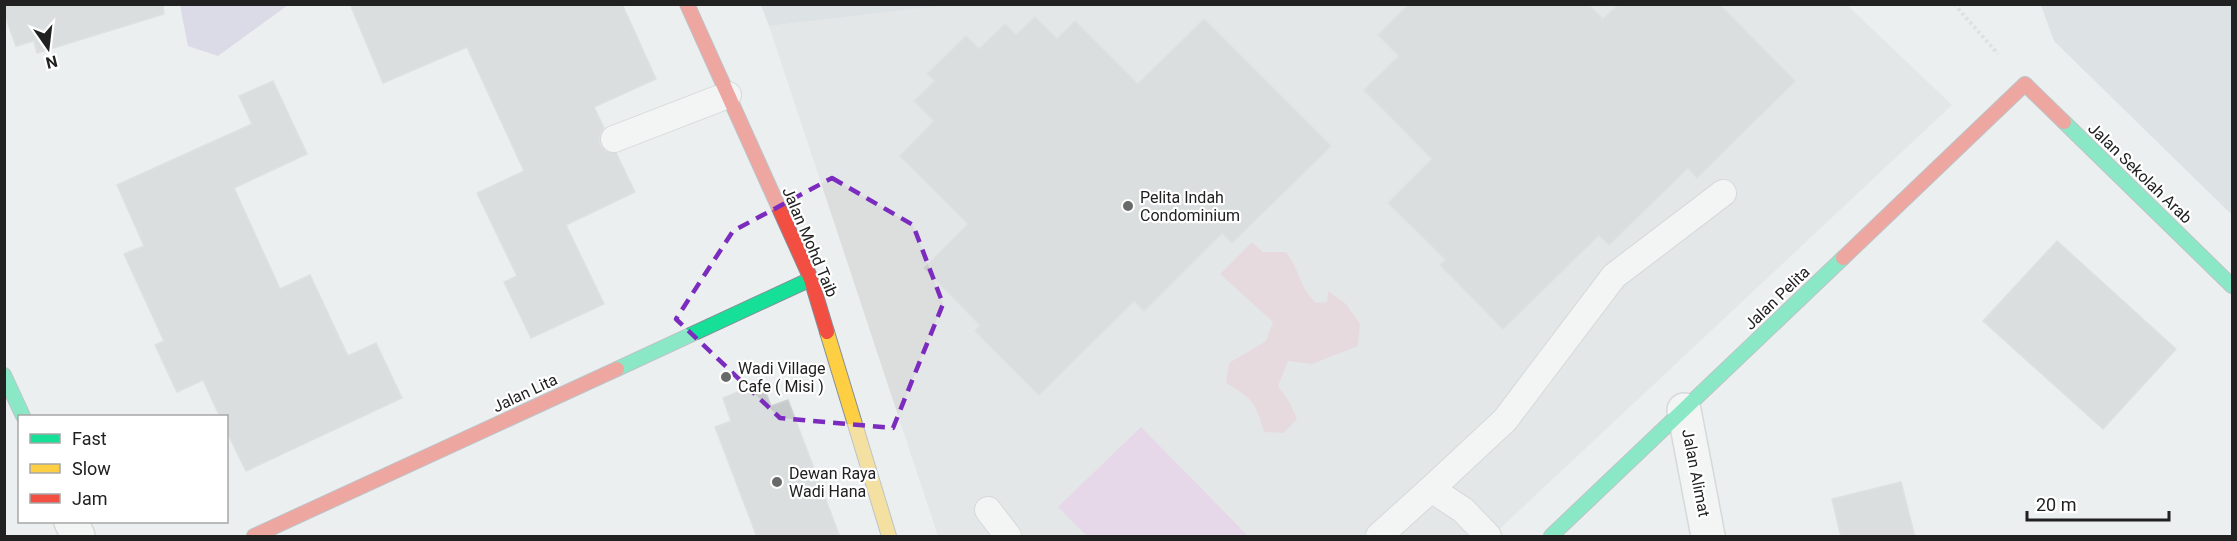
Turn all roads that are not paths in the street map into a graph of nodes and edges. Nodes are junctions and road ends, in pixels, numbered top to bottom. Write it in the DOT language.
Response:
graph roads {
  1 [pos="687,4"];
  2 [pos="2025,84"];
  3 [pos="728,95"];
  4 [pos="614,139"];
  5 [pos="1723,193"];
  6 [pos="811,279"];
  7 [pos="2232,286"];
  8 [pos="4,375"];
  9 [pos="1684,410"];
  10 [pos="22,415"];
  11 [pos="1431,489"];
  12 [pos="988,510"];
  13 [pos="71,523"];
  14 [pos="78,537"];
  15 [pos="254,537"];
  16 [pos="889,537"];
  17 [pos="1008,537"];
  18 [pos="1379,537"];
  19 [pos="1488,537"];
  20 [pos="1551,537"];
  21 [pos="1708,537"];
  1 -- 3 [label="street, Jalan Mohd Taib"];
  2 -- 7 [label="street, Jalan Sekolah Arab"];
  2 -- 9 [label="street, Jalan Pelita"];
  3 -- 4 [label="lane"];
  3 -- 6 [label="street, Jalan Mohd Taib"];
  5 -- 11 [label="lane"];
  6 -- 15 [label="street, Jalan Lita"];
  6 -- 16 [label="street, Jalan Mohd Taib"];
  8 -- 10 [label="street"];
  9 -- 20 [label="street, Jalan Pelita"];
  9 -- 21 [label="street, Jalan Alimat"];
  11 -- 18 [label="lane"];
  11 -- 19 [label="lane"];
  12 -- 17 [label="lane"];
  13 -- 14 [label="street"];
}
